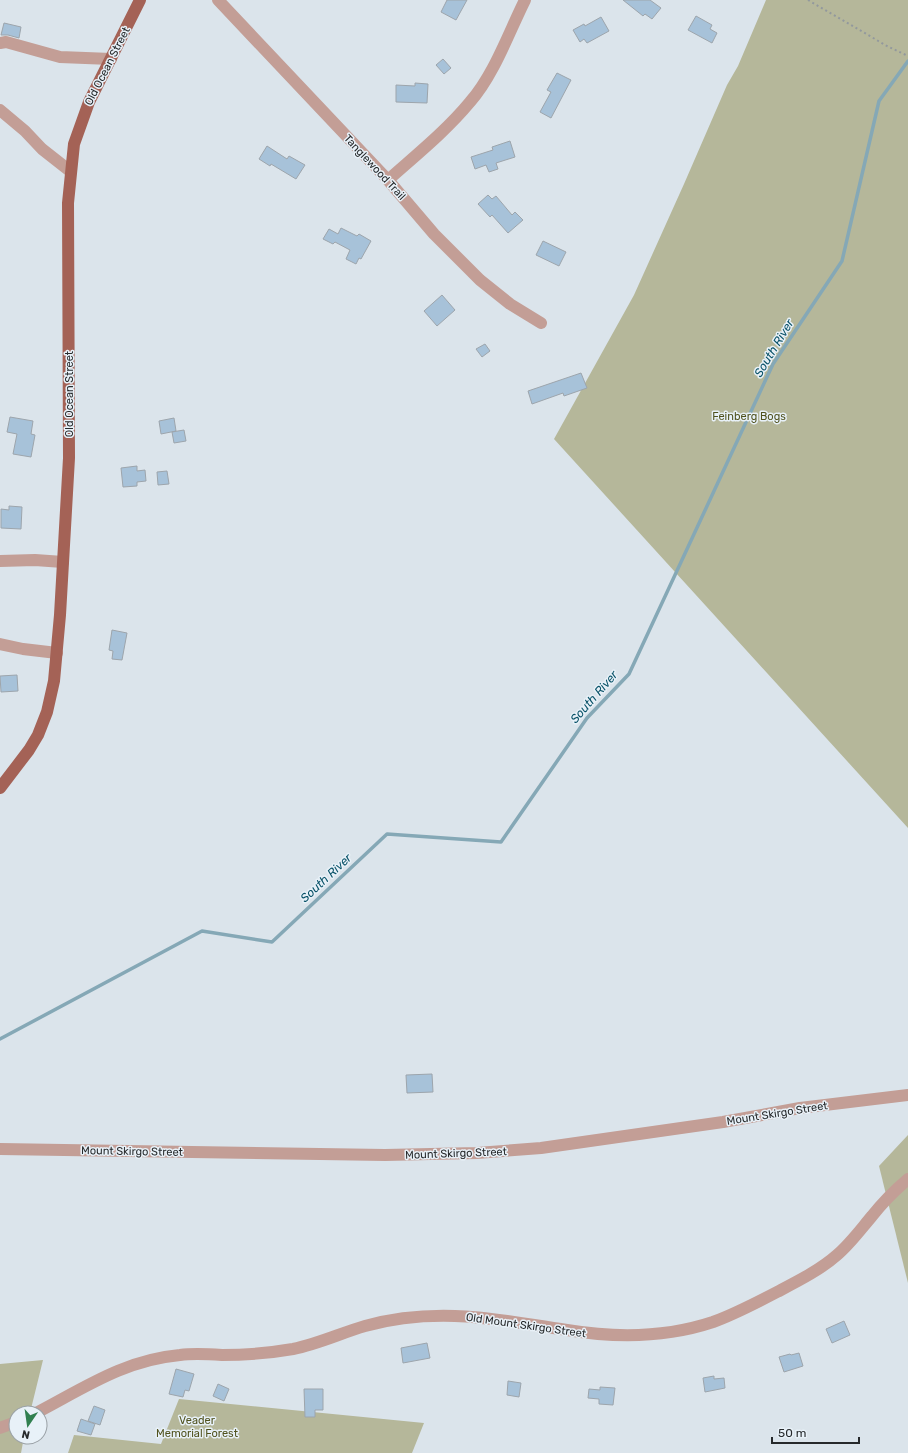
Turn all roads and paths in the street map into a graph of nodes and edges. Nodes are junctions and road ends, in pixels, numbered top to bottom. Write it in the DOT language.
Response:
graph roads {
  1 [pos="140,0"];
  2 [pos="218,0"];
  3 [pos="525,0"];
  4 [pos="808,0"];
  5 [pos="0,43"];
  6 [pos="908,56"];
  7 [pos="111,58"];
  8 [pos="0,110"];
  9 [pos="70,171"];
  10 [pos="388,180"];
  11 [pos="541,323"];
  12 [pos="0,561"];
  13 [pos="63,562"];
  14 [pos="0,644"];
  15 [pos="57,653"];
  16 [pos="0,788"];
  17 [pos="908,1095"];
  18 [pos="0,1149"];
  19 [pos="908,1178"];
  20 [pos="48,1406"];
  1 -- 7 [label="main road, Old Ocean Street"];
  2 -- 10 [label="street, Tanglewood Trail"];
  3 -- 10 [label="street"];
  4 -- 6 [label="path"];
  5 -- 7 [label="street"];
  7 -- 9 [label="main road, Old Ocean Street"];
  8 -- 9 [label="street"];
  9 -- 13 [label="main road, Old Ocean Street"];
  10 -- 11 [label="street, Tanglewood Trail"];
  12 -- 13 [label="street"];
  13 -- 15 [label="main road, Old Ocean Street"];
  14 -- 15 [label="street"];
  15 -- 16 [label="main road, Old Ocean Street"];
  17 -- 18 [label="street, Mount Skirgo Street"];
  19 -- 20 [label="street, Old Mount Skirgo Street"];
}
